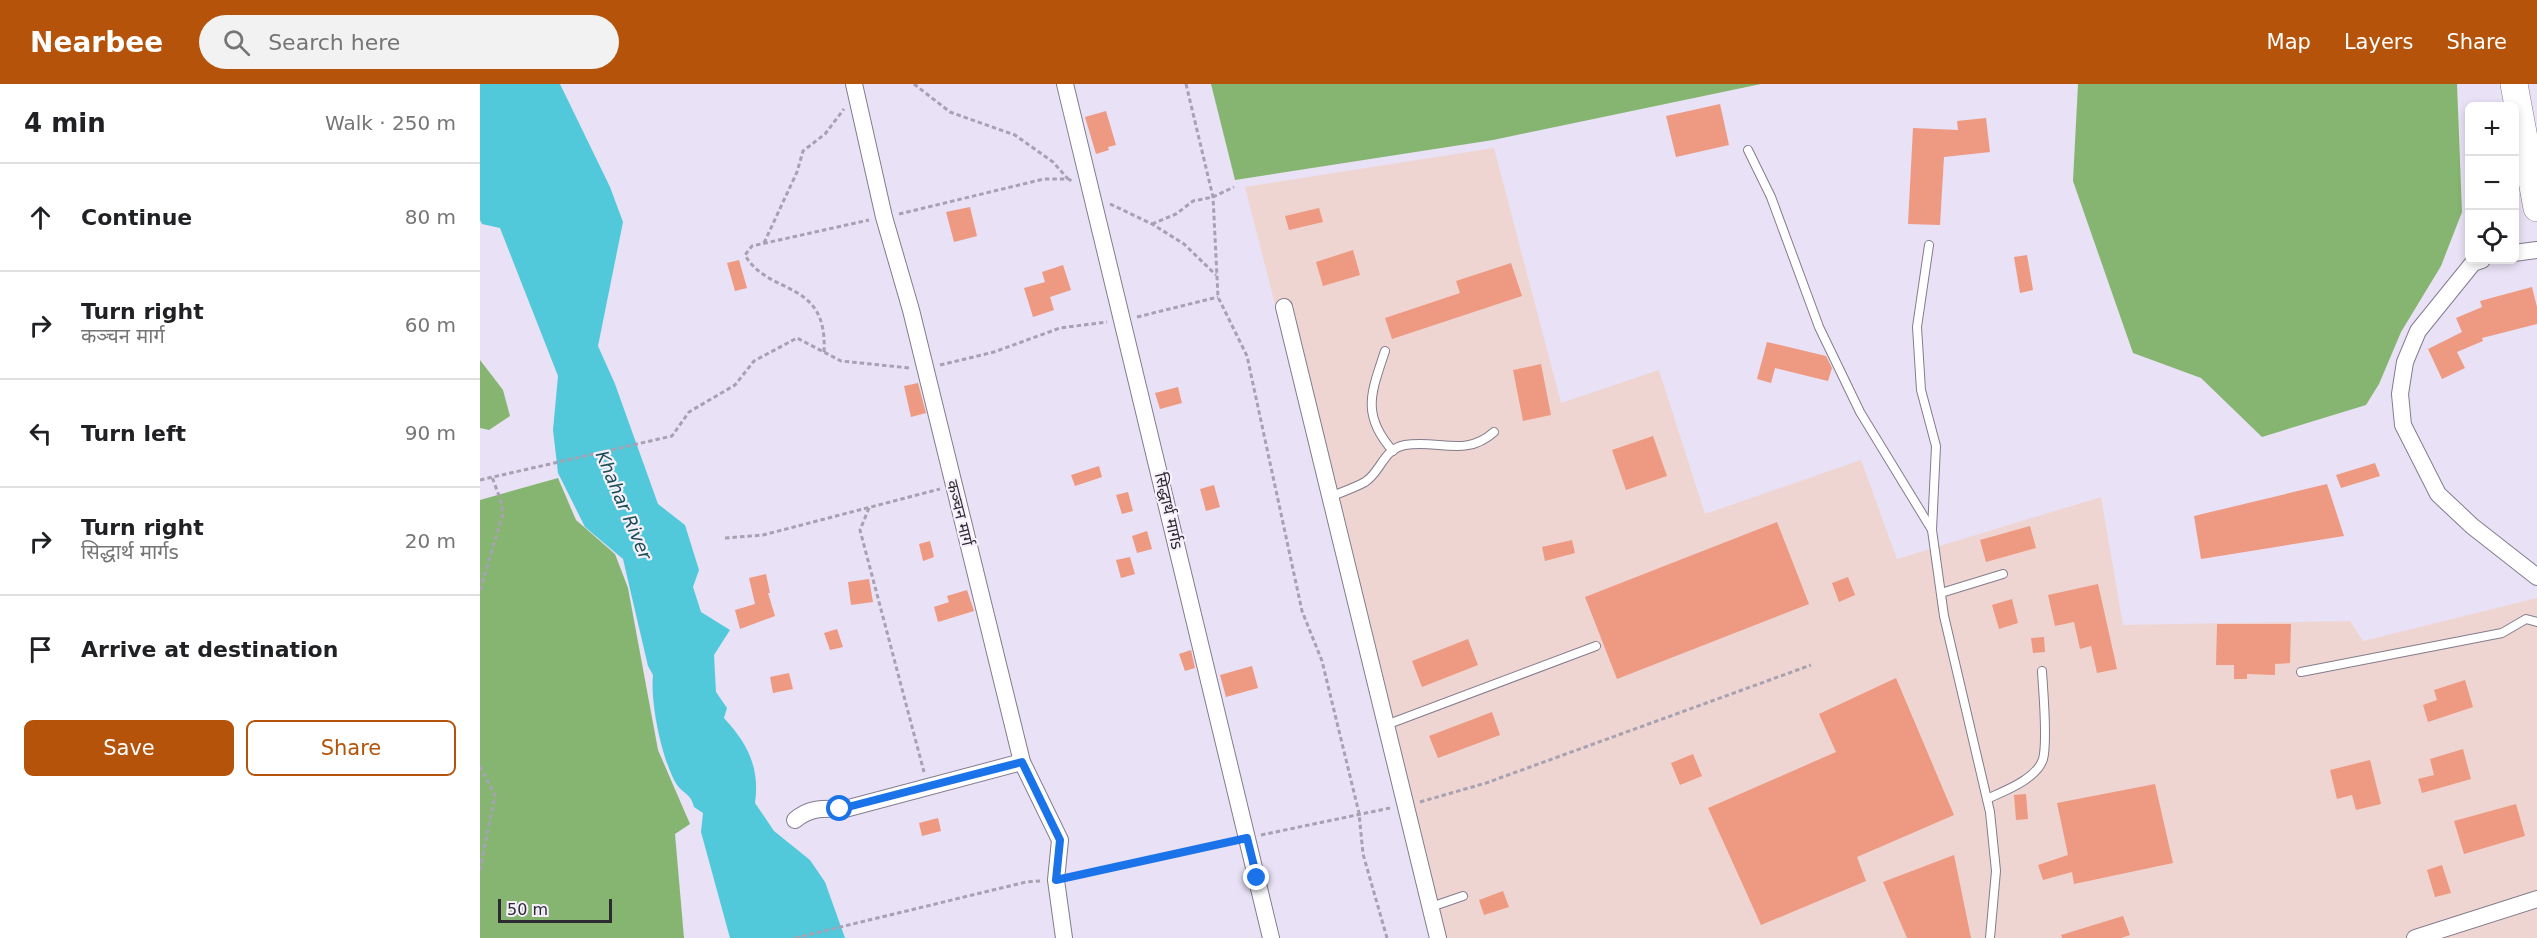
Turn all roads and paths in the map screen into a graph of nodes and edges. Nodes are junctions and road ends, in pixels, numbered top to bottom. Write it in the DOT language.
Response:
graph roads {
  1 [pos="914,84"];
  2 [pos="1065,84"];
  3 [pos="1186,84"];
  4 [pos="2514,84"];
  5 [pos="855,87"];
  6 [pos="1748,150"];
  7 [pos="1068,179"];
  8 [pos="1234,187"];
  9 [pos="1092,192"];
  10 [pos="1214,197"];
  11 [pos="2537,208"];
  12 [pos="884,218"];
  13 [pos="1152,224"];
  14 [pos="764,243"];
  15 [pos="1929,245"];
  16 [pos="2537,250"];
  17 [pos="2519,252"];
  18 [pos="2471,264"];
  19 [pos="1217,276"];
  20 [pos="1284,307"];
  21 [pos="1385,351"];
  22 [pos="824,352"];
  23 [pos="1494,432"];
  24 [pos="637,445"];
  25 [pos="1393,451"];
  26 [pos="492,477"];
  27 [pos="480,480"];
  28 [pos="953,484"];
  29 [pos="1330,497"];
  30 [pos="869,508"];
  31 [pos="1932,531"];
  32 [pos="725,538"];
  33 [pos="2003,574"];
  34 [pos="2537,577"];
  35 [pos="480,590"];
  36 [pos="1941,592"];
  37 [pos="2537,622"];
  38 [pos="1596,646"];
  39 [pos="1811,665"];
  40 [pos="2042,670"];
  41 [pos="2301,672"];
  42 [pos="1386,724"];
  43 [pos="1022,762"];
  44 [pos="480,766"];
  45 [pos="928,787"];
  46 [pos="1987,799"];
  47 [pos="1406,805"];
  48 [pos="1359,813"];
  49 [pos="795,820"];
  50 [pos="1247,838"];
  51 [pos="480,870"];
  52 [pos="1056,880"];
  53 [pos="1463,896"];
  54 [pos="2537,899"];
  55 [pos="1431,907"];
  56 [pos="795,938"];
  57 [pos="1064,938"];
  58 [pos="1271,938"];
  59 [pos="1387,938"];
  60 [pos="1438,938"];
  61 [pos="1990,938"];
  62 [pos="2415,938"];
  1 -- 7 [label="path"];
  2 -- 9 [label="street, सिद्धार्थ मार्गs"];
  3 -- 10 [label="path"];
  4 -- 11 [label="highway"];
  5 -- 12 [label="street, कञ्चन मार्ग"];
  5 -- 14 [label="path"];
  6 -- 31 [label="lane"];
  7 -- 9 [label="path"];
  7 -- 12 [label="path"];
  8 -- 10 [label="path"];
  9 -- 13 [label="path"];
  9 -- 50 [label="street, सिद्धार्थ मार्गs"];
  10 -- 13 [label="path"];
  10 -- 19 [label="path"];
  12 -- 14 [label="path"];
  12 -- 28 [label="street, कञ्चन मार्ग"];
  13 -- 19 [label="path"];
  14 -- 22 [label="path"];
  15 -- 31 [label="lane"];
  16 -- 17 [label="street"];
  18 -- 34 [label="street"];
  19 -- 48 [label="path"];
  20 -- 29 [label="street"];
  21 -- 25 [label="lane"];
  23 -- 25 [label="lane"];
  24 -- 26 [label="path"];
  25 -- 29 [label="lane"];
  26 -- 27 [label="path"];
  26 -- 35 [label="path"];
  28 -- 30 [label="path"];
  28 -- 43 [label="street, कञ्चन मार्ग"];
  29 -- 42 [label="street"];
  30 -- 32 [label="path"];
  30 -- 45 [label="path"];
  31 -- 36 [label="lane"];
  33 -- 36 [label="lane"];
  36 -- 46 [label="lane"];
  37 -- 41 [label="lane"];
  38 -- 42 [label="lane"];
  39 -- 47 [label="path"];
  40 -- 46 [label="lane"];
  42 -- 47 [label="street"];
  43 -- 45 [label="street"];
  43 -- 52 [label="street, कञ्चन मार्ग"];
  44 -- 51 [label="path"];
  45 -- 49 [label="street"];
  46 -- 61 [label="lane"];
  47 -- 48 [label="path"];
  47 -- 55 [label="street"];
  48 -- 50 [label="path"];
  48 -- 59 [label="path"];
  50 -- 52 [label="path"];
  50 -- 58 [label="street, सिद्धार्थ मार्गs"];
  52 -- 56 [label="path"];
  52 -- 57 [label="street, कञ्चन मार्ग"];
  53 -- 55 [label="lane"];
  54 -- 62 [label="street"];
  55 -- 60 [label="street"];
}
